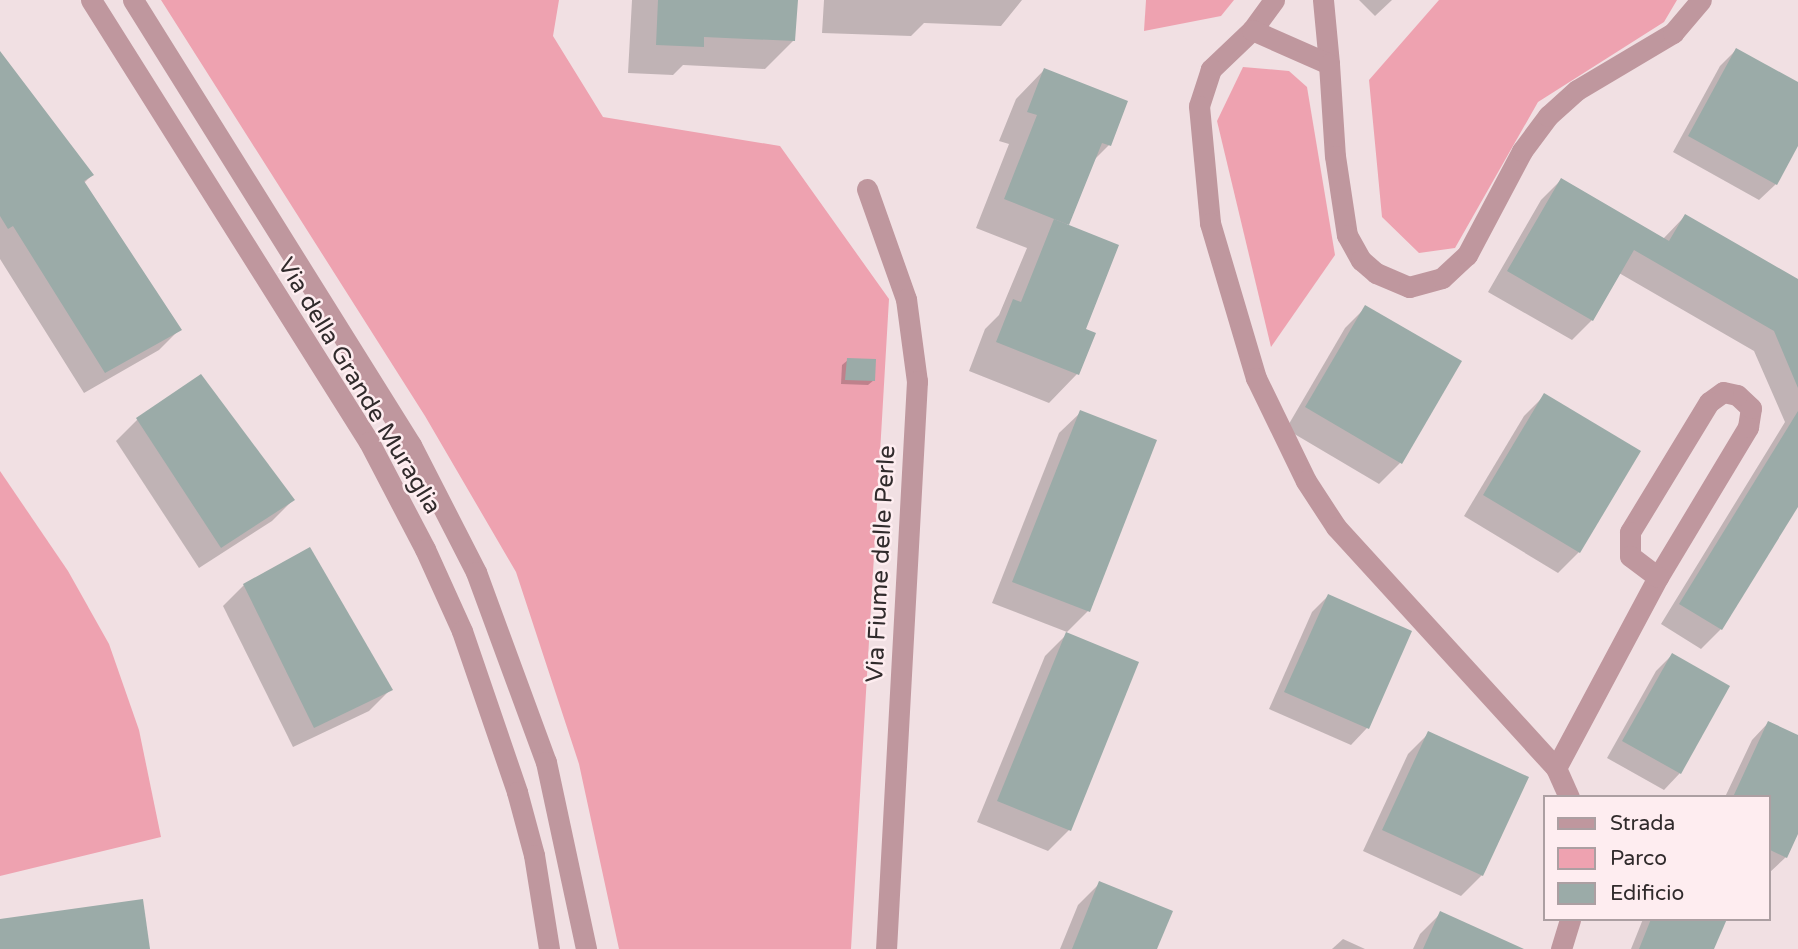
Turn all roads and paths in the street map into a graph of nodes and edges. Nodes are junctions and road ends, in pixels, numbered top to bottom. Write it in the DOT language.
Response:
graph roads {
  1 [pos="91,0"];
  2 [pos="133,0"];
  3 [pos="1273,0"];
  4 [pos="1323,0"];
  5 [pos="1701,0"];
  6 [pos="1252,30"];
  7 [pos="1329,64"];
  8 [pos="867,189"];
  9 [pos="1658,577"];
  10 [pos="1556,768"];
  11 [pos="1568,795"];
  12 [pos="1569,921"];
  13 [pos="549,949"];
  14 [pos="586,949"];
  15 [pos="886,949"];
  16 [pos="1561,949"];
  1 -- 13 [label="street, Via della Grande Muraglia"];
  2 -- 14 [label="street, Via della Grande Muraglia"];
  3 -- 6 [label="street"];
  4 -- 7 [label="street"];
  5 -- 7 [label="street"];
  6 -- 7 [label="street"];
  6 -- 10 [label="street"];
  8 -- 15 [label="street, Via Fiume delle Perle"];
  9 -- 9 [label="street"];
  9 -- 10 [label="street"];
  10 -- 11 [label="street"];
  12 -- 16 [label="street"];
}
